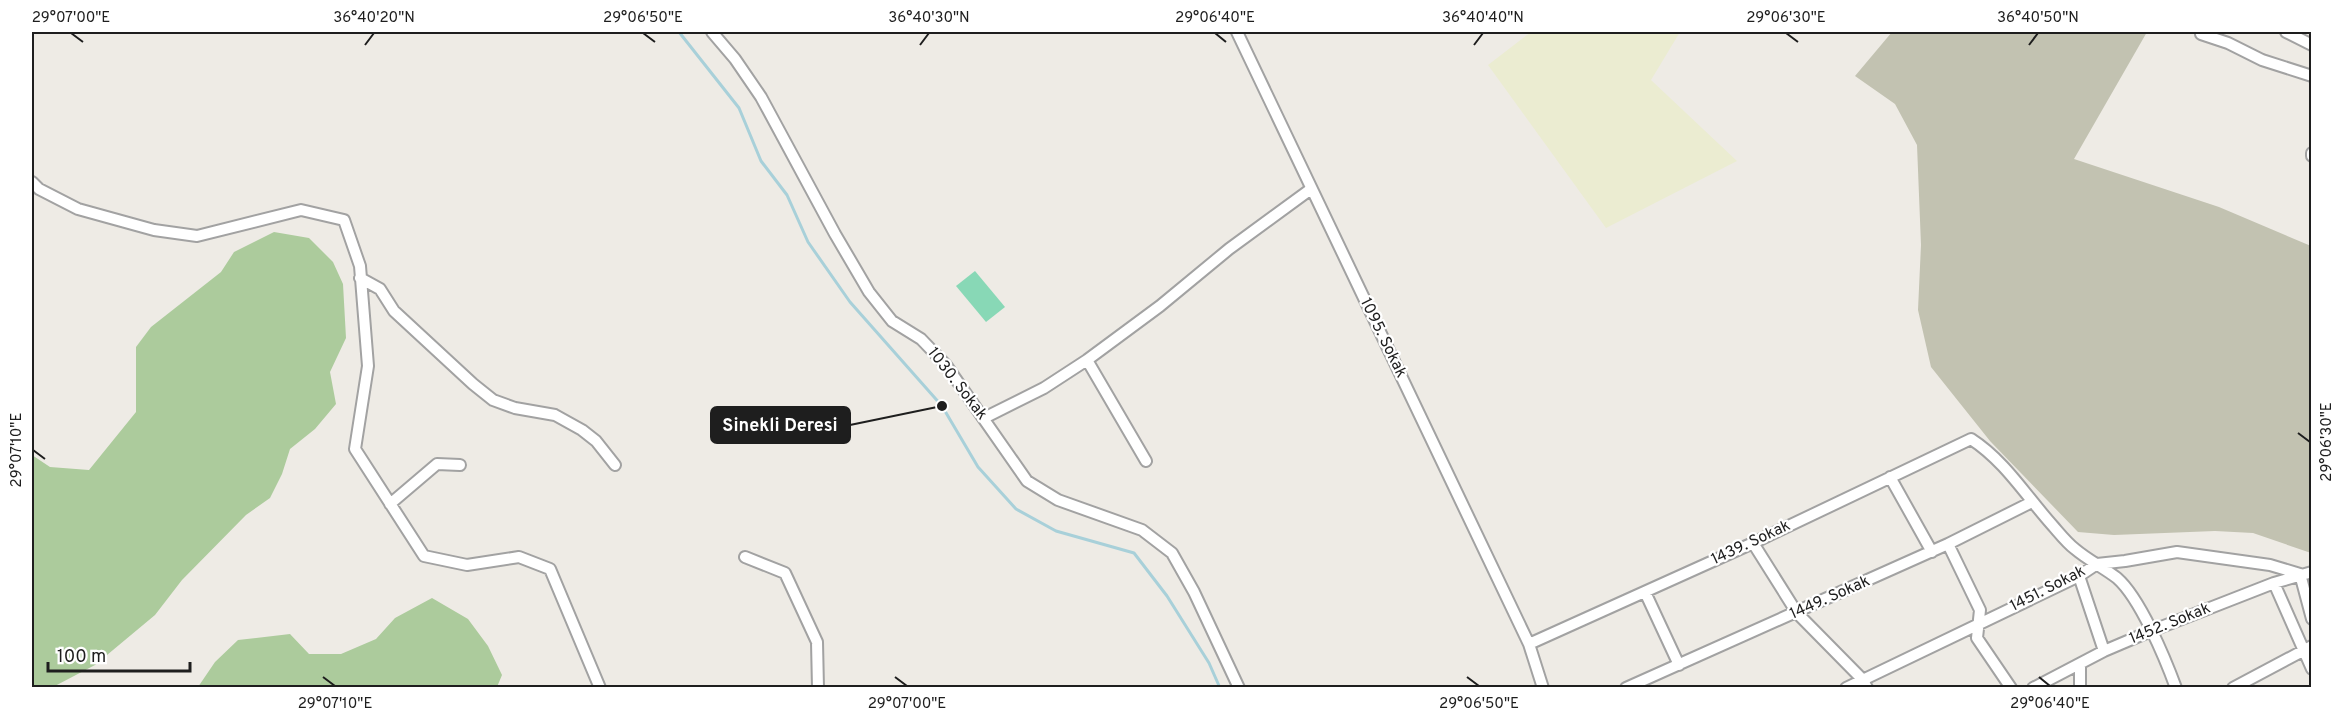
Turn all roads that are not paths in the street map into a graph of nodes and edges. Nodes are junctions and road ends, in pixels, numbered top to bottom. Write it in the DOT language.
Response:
graph roads {
  1 [pos="712,32"];
  2 [pos="1237,32"];
  3 [pos="2286,32"];
  4 [pos="2201,34"];
  5 [pos="2312,45"];
  6 [pos="2312,76"];
  7 [pos="32,182"];
  8 [pos="1311,189"];
  9 [pos="360,278"];
  10 [pos="1087,360"];
  11 [pos="984,418"];
  12 [pos="1146,461"];
  13 [pos="460,465"];
  14 [pos="615,465"];
  15 [pos="1890,477"];
  16 [pos="2032,502"];
  17 [pos="390,504"];
  18 [pos="1753,543"];
  19 [pos="1948,544"];
  20 [pos="1932,552"];
  21 [pos="745,557"];
  22 [pos="2097,564"];
  23 [pos="2312,572"];
  24 [pos="2300,574"];
  25 [pos="2079,576"];
  26 [pos="2274,583"];
  27 [pos="1645,592"];
  28 [pos="1797,613"];
  29 [pos="2312,619"];
  30 [pos="1978,624"];
  31 [pos="2151,631"];
  32 [pos="1529,644"];
  33 [pos="2307,649"];
  34 [pos="2104,651"];
  35 [pos="1678,665"];
  36 [pos="2080,665"];
  37 [pos="2312,669"];
  38 [pos="1865,684"];
  39 [pos="600,687"];
  40 [pos="818,687"];
  41 [pos="1239,687"];
  42 [pos="1543,687"];
  43 [pos="1626,687"];
  44 [pos="1846,687"];
  45 [pos="2011,687"];
  46 [pos="2033,687"];
  47 [pos="2080,687"];
  48 [pos="2176,687"];
  49 [pos="2233,687"];
  1 -- 11 [label="street, 1030. Sokak"];
  2 -- 8 [label="street, 1095. Sokak"];
  3 -- 5 [label="street"];
  4 -- 6 [label="street"];
  7 -- 9 [label="street"];
  8 -- 10 [label="street"];
  8 -- 32 [label="street, 1095. Sokak"];
  9 -- 14 [label="street"];
  9 -- 17 [label="street"];
  10 -- 11 [label="street"];
  10 -- 12 [label="street"];
  11 -- 41 [label="street, 1030. Sokak"];
  13 -- 17 [label="street"];
  15 -- 16 [label="street, 1439. Sokak"];
  15 -- 18 [label="street, 1439. Sokak"];
  15 -- 20 [label="street"];
  16 -- 19 [label="street, 1449. Sokak"];
  16 -- 22 [label="street"];
  17 -- 39 [label="street"];
  18 -- 27 [label="street, 1439. Sokak"];
  18 -- 28 [label="street"];
  19 -- 20 [label="street, 1449. Sokak"];
  19 -- 30 [label="street"];
  20 -- 28 [label="street, 1449. Sokak"];
  21 -- 40 [label="street"];
  22 -- 24 [label="street, 1451. Sokak"];
  22 -- 25 [label="street, 1451. Sokak"];
  22 -- 31 [label="street"];
  23 -- 24 [label="street, 1452. Sokak"];
  24 -- 26 [label="street, 1452. Sokak"];
  24 -- 29 [label="street"];
  25 -- 30 [label="street, 1451. Sokak"];
  25 -- 34 [label="street"];
  26 -- 31 [label="street, 1452. Sokak"];
  26 -- 33 [label="street"];
  27 -- 32 [label="street, 1439. Sokak"];
  27 -- 35 [label="street"];
  28 -- 35 [label="street, 1449. Sokak"];
  28 -- 38 [label="street"];
  30 -- 38 [label="street, 1451. Sokak"];
  30 -- 45 [label="street"];
  31 -- 34 [label="street, 1452. Sokak"];
  31 -- 48 [label="street"];
  32 -- 42 [label="street, 1095. Sokak"];
  33 -- 37 [label="street"];
  33 -- 49 [label="street"];
  34 -- 36 [label="street, 1452. Sokak"];
  35 -- 43 [label="street, 1449. Sokak"];
  36 -- 46 [label="street, 1452. Sokak"];
  36 -- 47 [label="street"];
  38 -- 44 [label="street, 1451. Sokak"];
}
